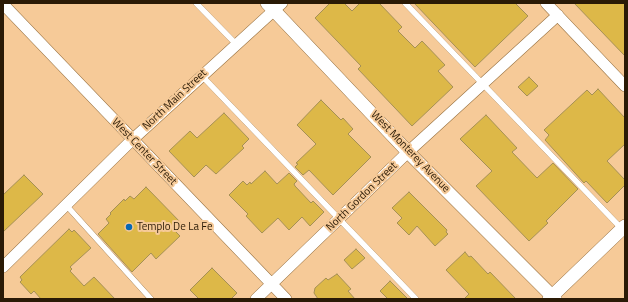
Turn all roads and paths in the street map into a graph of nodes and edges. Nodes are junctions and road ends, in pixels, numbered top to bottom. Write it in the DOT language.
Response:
graph roads {
  1 [pos="196,3"];
  2 [pos="405,3"];
  3 [pos="546,3"];
  4 [pos="3,4"];
  5 [pos="275,6"];
  6 [pos="558,15"];
  7 [pos="236,44"];
  8 [pos="201,76"];
  9 [pos="482,84"];
  10 [pos="625,86"];
  11 [pos="132,140"];
  12 [pos="408,152"];
  13 [pos="66,205"];
  14 [pos="339,219"];
  15 [pos="624,229"];
  16 [pos="3,267"];
  17 [pos="271,284"];
  18 [pos="552,298"];
  19 [pos="151,299"];
  20 [pos="256,299"];
  21 [pos="286,299"];
  22 [pos="416,299"];
  1 -- 7 [label="lane"];
  2 -- 9 [label="lane"];
  3 -- 6 [label="street"];
  4 -- 11 [label="street, West Center Street"];
  5 -- 7 [label="street, North Main Street"];
  5 -- 12 [label="street, West Monterey Avenue"];
  6 -- 9 [label="street, North Gordon Street"];
  6 -- 10 [label="street"];
  7 -- 8 [label="street, North Main Street"];
  8 -- 11 [label="street, North Main Street"];
  8 -- 14 [label="lane"];
  9 -- 12 [label="street, North Gordon Street"];
  9 -- 15 [label="lane"];
  11 -- 13 [label="street, North Main Street"];
  11 -- 17 [label="street, West Center Street"];
  12 -- 14 [label="street, North Gordon Street"];
  12 -- 18 [label="street, West Monterey Avenue"];
  13 -- 16 [label="street, North Main Street"];
  13 -- 19 [label="lane"];
  14 -- 17 [label="street, North Gordon Street"];
  14 -- 22 [label="lane"];
  15 -- 18 [label="street"];
  17 -- 20 [label="street, North Gordon Street"];
  17 -- 21 [label="street, West Center Street"];
}
